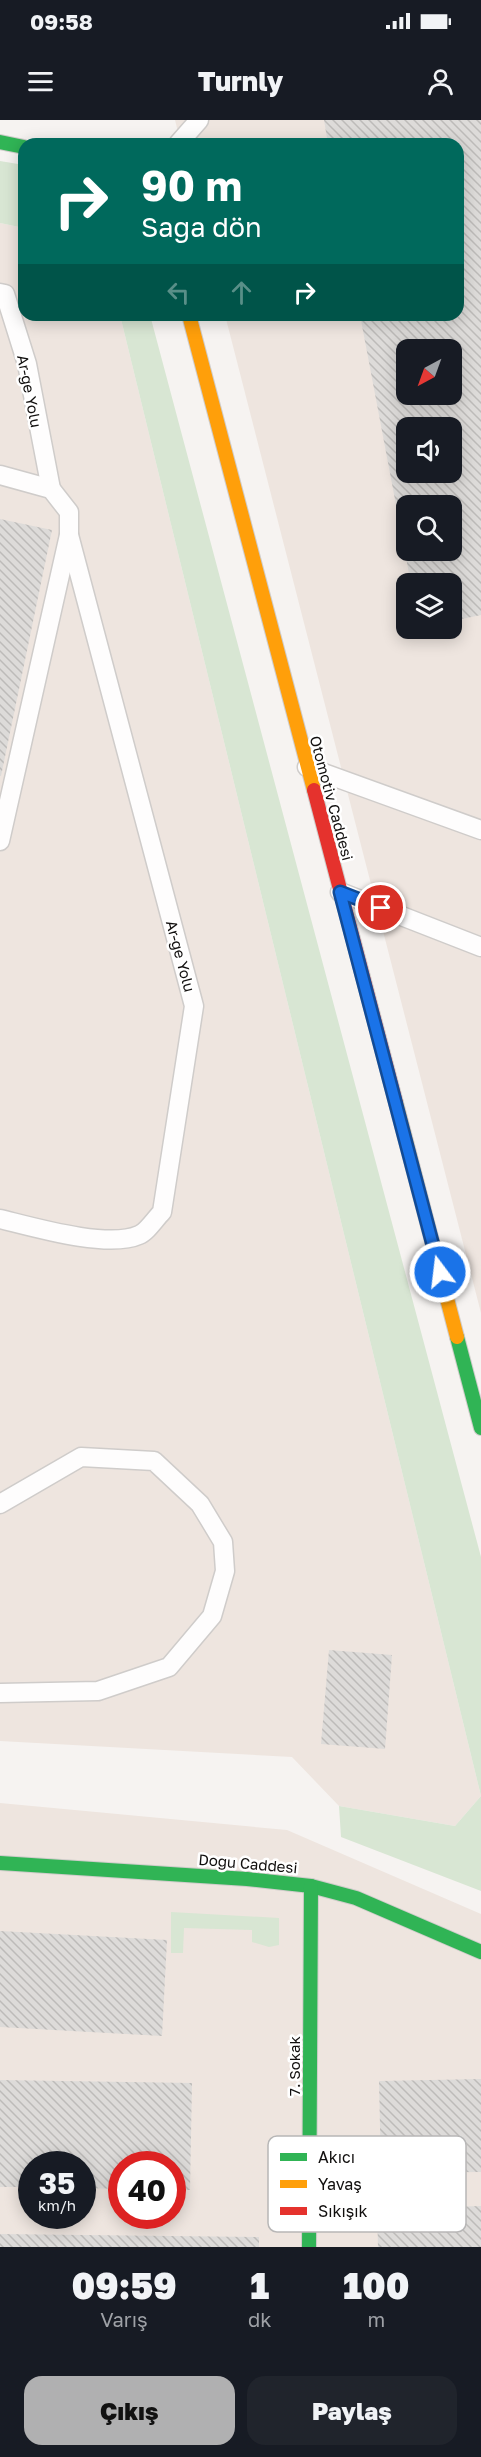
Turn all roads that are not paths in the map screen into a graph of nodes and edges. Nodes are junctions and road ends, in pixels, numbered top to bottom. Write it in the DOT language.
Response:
graph roads {
  1 [pos="199,120"];
  2 [pos="183,138"];
  3 [pos="0,142"];
  4 [pos="18,146"];
  5 [pos="3,293"];
  6 [pos="191,321"];
  7 [pos="0,475"];
  8 [pos="51,489"];
  9 [pos="69,535"];
  10 [pos="307,767"];
  11 [pos="481,830"];
  12 [pos="0,841"];
  13 [pos="340,892"];
  14 [pos="481,947"];
  15 [pos="0,1219"];
  16 [pos="481,1428"];
  17 [pos="0,1504"];
  18 [pos="0,1693"];
  19 [pos="0,1863"];
  20 [pos="311,1886"];
  21 [pos="481,1953"];
  22 [pos="310,2136"];
  23 [pos="309,2232"];
  24 [pos="309,2247"];
  1 -- 2 [label="lane"];
  3 -- 4 [label="street"];
  5 -- 8 [label="lane, Ar-ge Yolu"];
  6 -- 10 [label="street, Otomotiv Caddesi"];
  7 -- 8 [label="lane"];
  8 -- 9 [label="lane, Ar-ge Yolu"];
  9 -- 12 [label="lane, Ar-ge Yolu"];
  9 -- 15 [label="lane, Ar-ge Yolu"];
  10 -- 11 [label="lane"];
  10 -- 13 [label="street, Otomotiv Caddesi"];
  13 -- 14 [label="lane"];
  13 -- 16 [label="street, Otomotiv Caddesi"];
  17 -- 18 [label="lane"];
  19 -- 20 [label="street, Doğu Caddesi"];
  20 -- 21 [label="street, Doğu Caddesi"];
  20 -- 22 [label="street, 7. Sokak"];
  23 -- 24 [label="street, 7. Sokak"];
}
